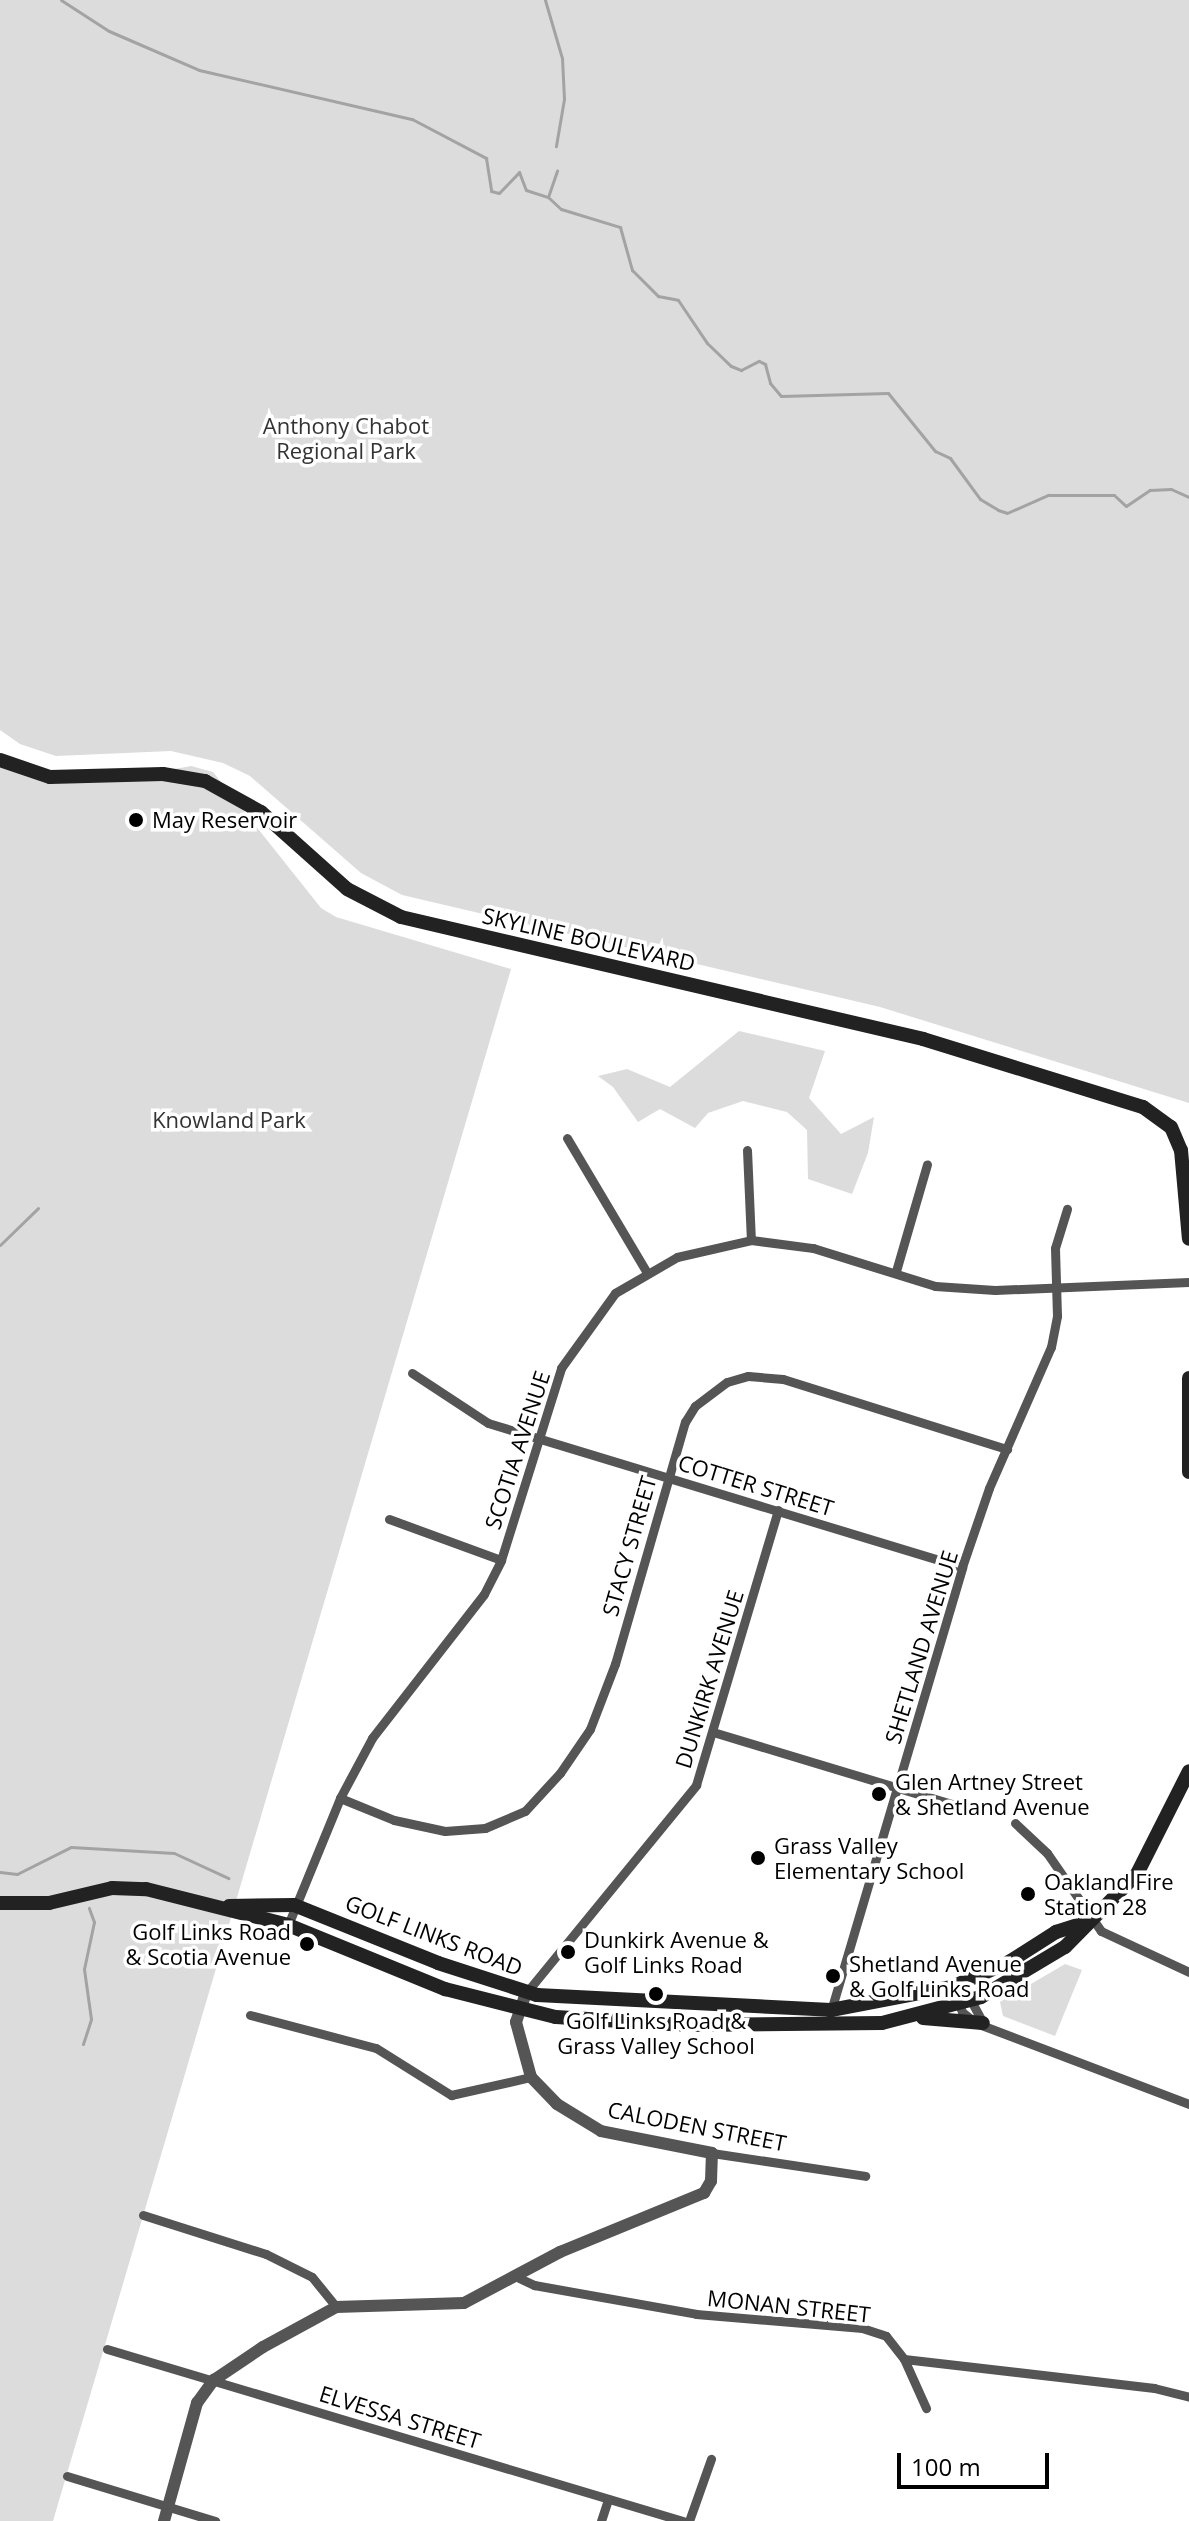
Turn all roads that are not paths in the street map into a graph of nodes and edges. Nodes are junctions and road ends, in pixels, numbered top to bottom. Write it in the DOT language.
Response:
graph roads {
  1 [pos="0,760"];
  2 [pos="567,1138"];
  3 [pos="747,1150"];
  4 [pos="927,1164"];
  5 [pos="1067,1209"];
  6 [pos="1189,1239"];
  7 [pos="751,1240"];
  8 [pos="896,1271"];
  9 [pos="647,1273"];
  10 [pos="1189,1282"];
  11 [pos="1056,1285"];
  12 [pos="412,1373"];
  13 [pos="1189,1378"];
  14 [pos="538,1439"];
  15 [pos="1007,1449"];
  16 [pos="1189,1472"];
  17 [pos="667,1477"];
  18 [pos="778,1510"];
  19 [pos="389,1519"];
  20 [pos="501,1560"];
  21 [pos="962,1567"];
  22 [pos="713,1732"];
  23 [pos="1189,1771"];
  24 [pos="898,1788"];
  25 [pos="340,1798"];
  26 [pos="955,1805"];
  27 [pos="1015,1823"];
  28 [pos="0,1903"];
  29 [pos="294,1905"];
  30 [pos="217,1907"];
  31 [pos="1090,1921"];
  32 [pos="288,1925"];
  33 [pos="1189,1972"];
  34 [pos="957,1985"];
  35 [pos="526,1993"];
  36 [pos="963,2003"];
  37 [pos="517,2008"];
  38 [pos="831,2010"];
  39 [pos="250,2015"];
  40 [pos="919,2017"];
  41 [pos="983,2023"];
  42 [pos="828,2025"];
  43 [pos="531,2077"];
  44 [pos="1189,2104"];
  45 [pos="712,2153"];
  46 [pos="865,2176"];
  47 [pos="143,2215"];
  48 [pos="519,2278"];
  49 [pos="336,2307"];
  50 [pos="107,2349"];
  51 [pos="904,2359"];
  52 [pos="214,2380"];
  53 [pos="1189,2397"];
  54 [pos="926,2408"];
  55 [pos="711,2459"];
  56 [pos="67,2476"];
  57 [pos="608,2499"];
  58 [pos="168,2506"];
  59 [pos="164,2521"];
  60 [pos="215,2521"];
  61 [pos="601,2521"];
  62 [pos="686,2521"];
  1 -- 6 [label="main road, SKYLINE BOULEVARD"];
  2 -- 9 [label="street"];
  3 -- 7 [label="street"];
  4 -- 8 [label="street"];
  5 -- 11 [label="street, SHETLAND AVENUE"];
  7 -- 8 [label="street, SCOTIA AVENUE"];
  7 -- 9 [label="street, SCOTIA AVENUE"];
  8 -- 11 [label="street, SCOTIA AVENUE"];
  9 -- 14 [label="street, SCOTIA AVENUE"];
  10 -- 11 [label="street, SCOTIA AVENUE"];
  11 -- 15 [label="street, SHETLAND AVENUE"];
  12 -- 14 [label="street, COTTER STREET"];
  13 -- 16 [label="main road"];
  14 -- 17 [label="street, COTTER STREET"];
  14 -- 20 [label="street, SCOTIA AVENUE"];
  15 -- 17 [label="street, STACY STREET"];
  15 -- 21 [label="street, SHETLAND AVENUE"];
  17 -- 18 [label="street, COTTER STREET"];
  17 -- 25 [label="street, STACY STREET"];
  18 -- 21 [label="street, COTTER STREET"];
  18 -- 22 [label="street, DUNKIRK AVENUE"];
  19 -- 20 [label="street"];
  20 -- 25 [label="street, SCOTIA AVENUE"];
  21 -- 24 [label="street, SHETLAND AVENUE"];
  22 -- 24 [label="street"];
  22 -- 35 [label="street, DUNKIRK AVENUE"];
  23 -- 31 [label="main road, GOLF LINKS ROAD"];
  24 -- 26 [label="street"];
  24 -- 38 [label="street, SHETLAND AVENUE"];
  25 -- 29 [label="street, SCOTIA AVENUE"];
  27 -- 31 [label="street"];
  28 -- 30 [label="main road, GOLF LINKS ROAD"];
  29 -- 30 [label="main road, GOLF LINKS ROAD"];
  29 -- 32 [label="street, SCOTIA AVENUE"];
  29 -- 35 [label="main road, GOLF LINKS ROAD"];
  30 -- 32 [label="main road, GOLF LINKS ROAD"];
  31 -- 33 [label="street"];
  31 -- 34 [label="main road, GOLF LINKS ROAD"];
  31 -- 36 [label="main road, GOLF LINKS ROAD"];
  32 -- 37 [label="main road, GOLF LINKS ROAD"];
  34 -- 36 [label="street"];
  34 -- 38 [label="main road, GOLF LINKS ROAD"];
  35 -- 37 [label="street"];
  35 -- 38 [label="main road, GOLF LINKS ROAD"];
  36 -- 40 [label="main road, GOLF LINKS ROAD"];
  36 -- 41 [label="street"];
  37 -- 42 [label="main road, GOLF LINKS ROAD"];
  37 -- 43 [label="street, CALODEN STREET"];
  38 -- 42 [label="street, SHETLAND AVENUE"];
  39 -- 43 [label="street"];
  40 -- 41 [label="main road"];
  40 -- 42 [label="main road, GOLF LINKS ROAD"];
  41 -- 44 [label="street"];
  43 -- 45 [label="street, CALODEN STREET"];
  45 -- 46 [label="street, CALODEN STREET"];
  45 -- 48 [label="street"];
  47 -- 49 [label="street"];
  48 -- 49 [label="street"];
  48 -- 51 [label="street, MONAN STREET"];
  49 -- 52 [label="street"];
  50 -- 52 [label="street, ELVESSA STREET"];
  51 -- 53 [label="street"];
  51 -- 54 [label="street"];
  52 -- 57 [label="street, ELVESSA STREET"];
  52 -- 58 [label="street"];
  55 -- 62 [label="street"];
  56 -- 58 [label="street"];
  57 -- 61 [label="street"];
  57 -- 62 [label="street, ELVESSA STREET"];
  58 -- 59 [label="street"];
  58 -- 60 [label="street"];
}
